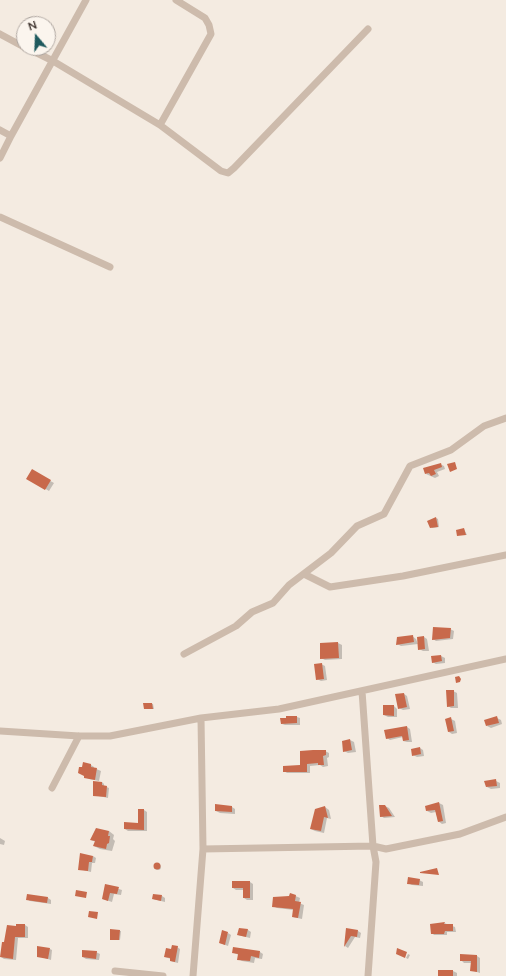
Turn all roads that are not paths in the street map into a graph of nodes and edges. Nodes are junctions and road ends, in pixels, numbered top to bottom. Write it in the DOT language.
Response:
graph roads {
  1 [pos="86,0"];
  2 [pos="176,0"];
  3 [pos="368,29"];
  4 [pos="0,34"];
  5 [pos="16,43"];
  6 [pos="43,56"];
  7 [pos="53,61"];
  8 [pos="160,125"];
  9 [pos="0,130"];
  10 [pos="10,136"];
  11 [pos="0,158"];
  12 [pos="0,217"];
  13 [pos="110,267"];
  14 [pos="506,418"];
  15 [pos="506,555"];
  16 [pos="304,574"];
  17 [pos="184,654"];
  18 [pos="506,659"];
  19 [pos="362,691"];
  20 [pos="200,718"];
  21 [pos="0,731"];
  22 [pos="79,736"];
  23 [pos="52,788"];
  24 [pos="506,817"];
  25 [pos="373,846"];
  26 [pos="203,849"];
  27 [pos="115,971"];
  28 [pos="163,976"];
  29 [pos="193,976"];
  30 [pos="368,976"];
  1 -- 7 [label="street"];
  2 -- 8 [label="street"];
  3 -- 8 [label="street"];
  4 -- 5 [label="street"];
  6 -- 7 [label="street"];
  7 -- 8 [label="street"];
  7 -- 10 [label="street"];
  9 -- 10 [label="street"];
  10 -- 11 [label="street"];
  12 -- 13 [label="street"];
  14 -- 16 [label="street"];
  15 -- 16 [label="street"];
  16 -- 17 [label="street"];
  18 -- 19 [label="street"];
  19 -- 20 [label="street"];
  19 -- 25 [label="street"];
  20 -- 22 [label="street"];
  20 -- 26 [label="street"];
  21 -- 22 [label="street"];
  22 -- 23 [label="street"];
  24 -- 25 [label="street"];
  25 -- 26 [label="street"];
  25 -- 30 [label="street"];
  26 -- 29 [label="street"];
  27 -- 28 [label="street"];
}
